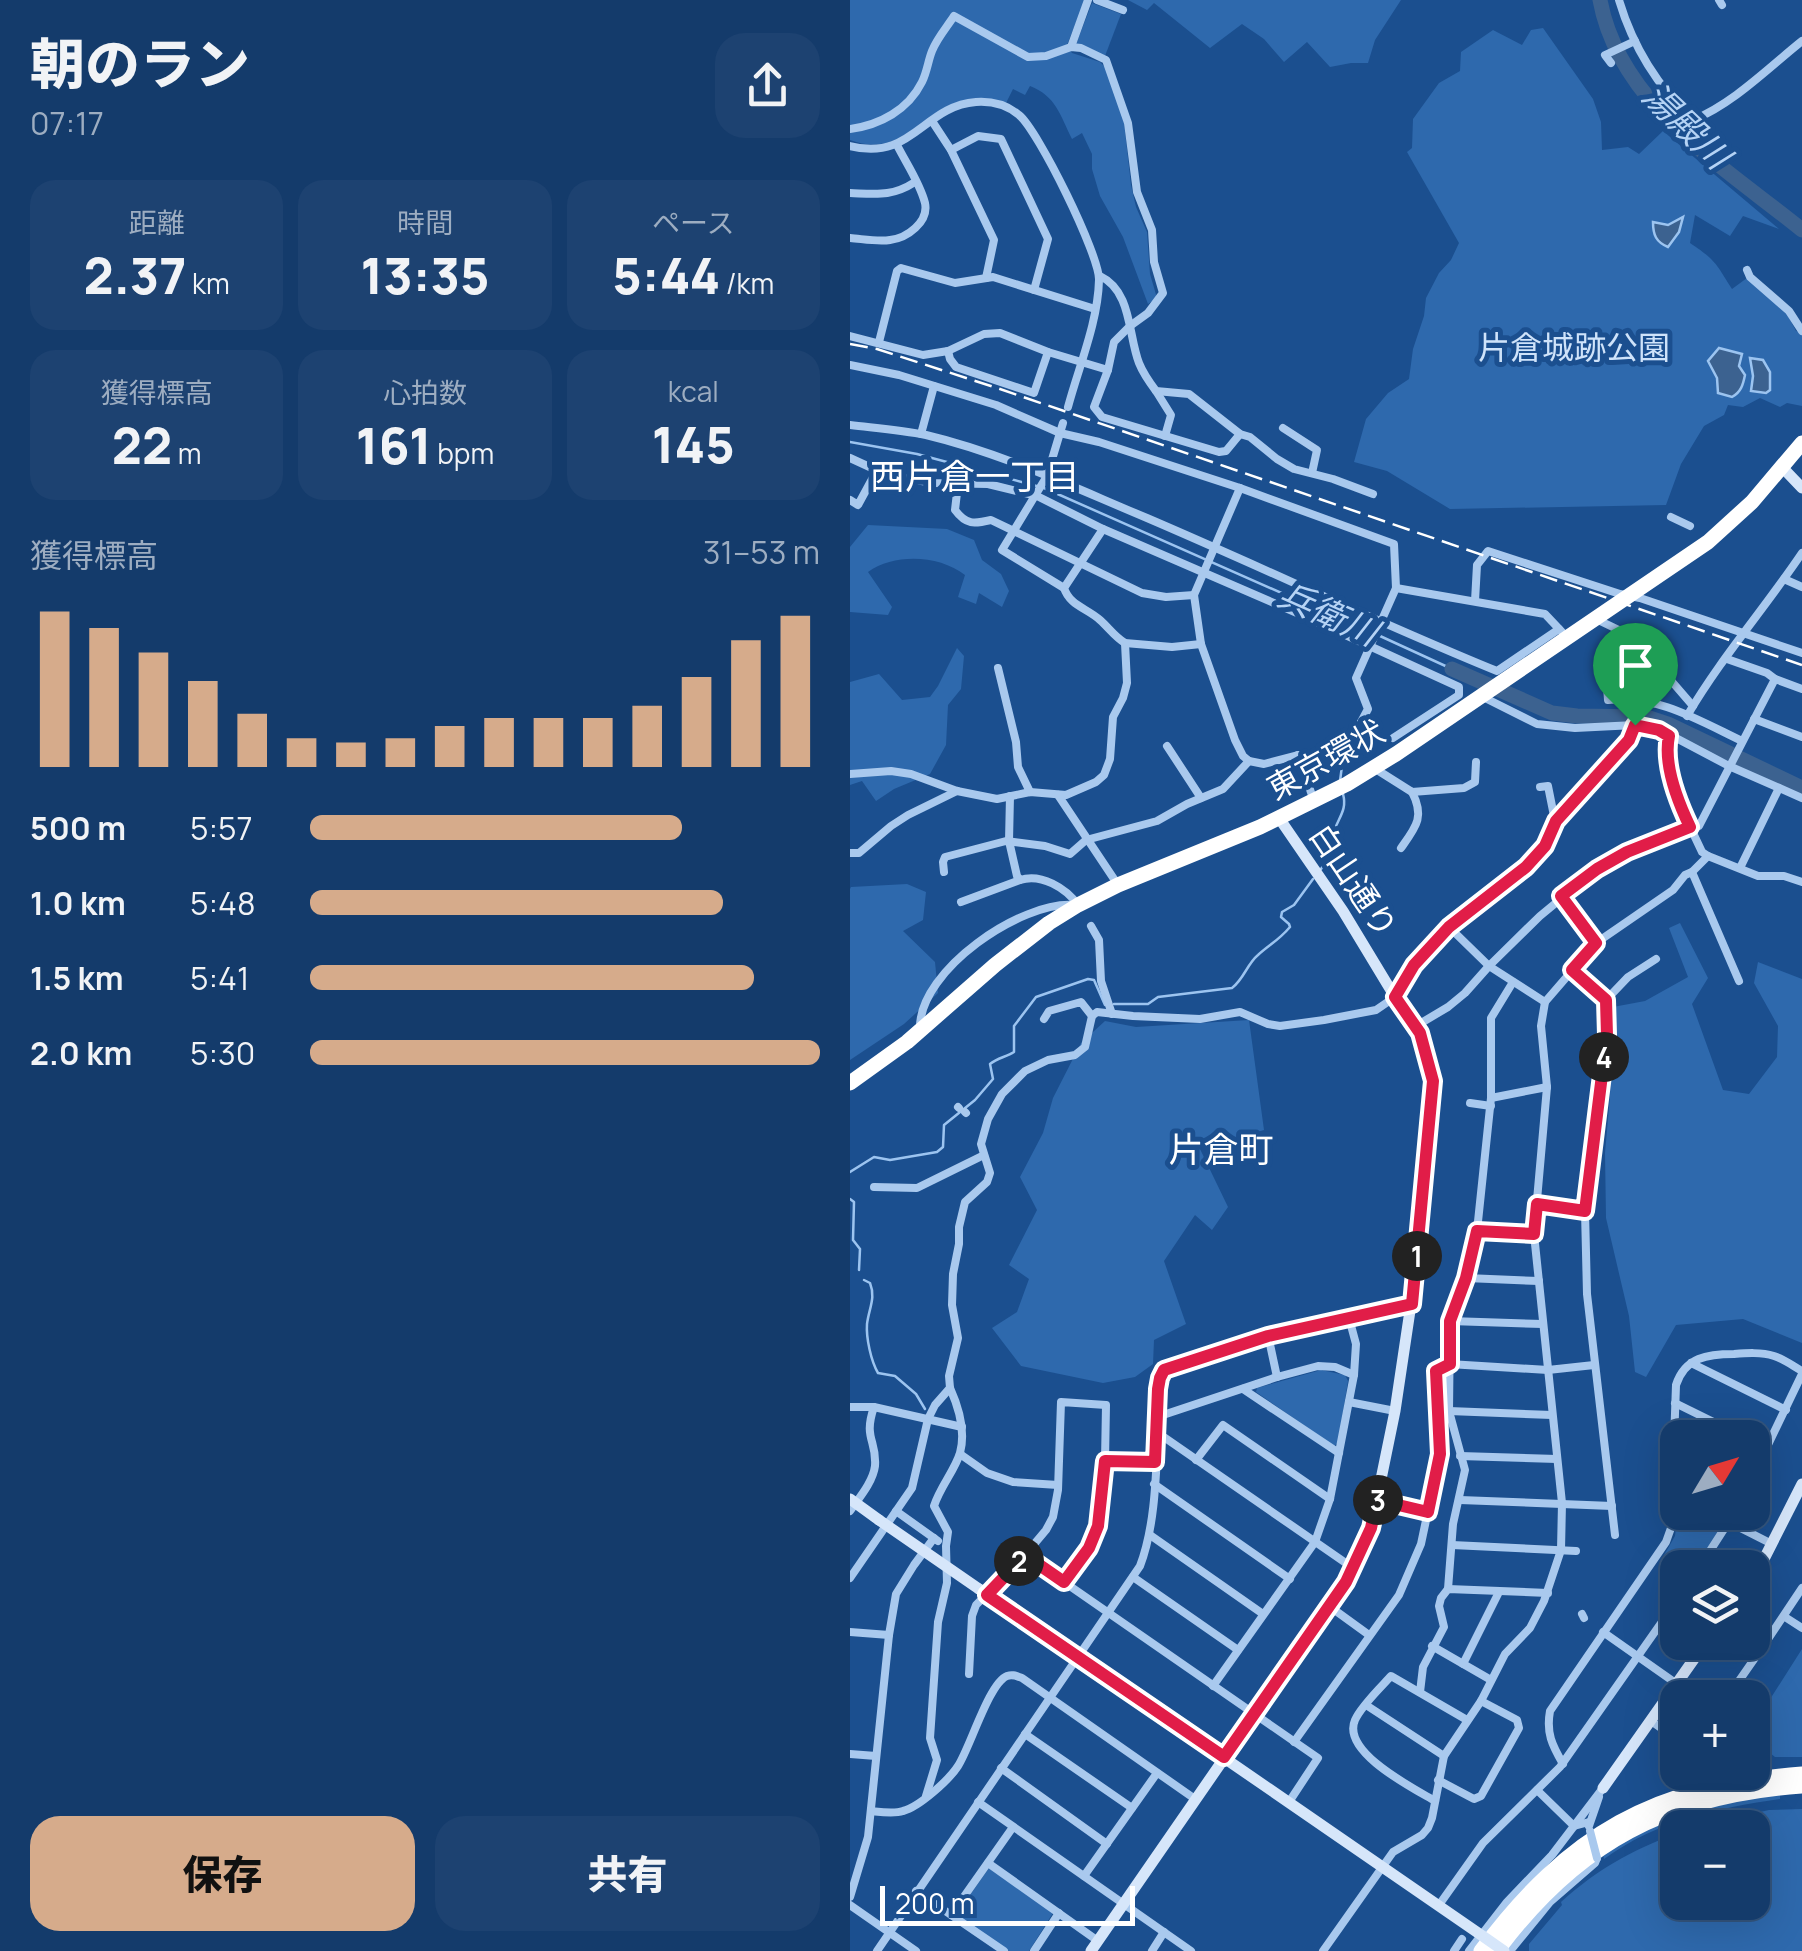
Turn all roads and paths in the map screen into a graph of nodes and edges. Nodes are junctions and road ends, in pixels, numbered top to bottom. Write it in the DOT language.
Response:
graph roads {
  1 [pos="1088,0"];
  2 [pos="1097,0"];
  3 [pos="1620,0"];
  4 [pos="1123,10"];
  5 [pos="1802,41"];
  6 [pos="1633,42"];
  7 [pos="1071,48"];
  8 [pos="1610,58"];
  9 [pos="932,121"];
  10 [pos="850,129"];
  11 [pos="897,145"];
  12 [pos="850,146"];
  13 [pos="952,150"];
  14 [pos="915,182"];
  15 [pos="850,193"];
  16 [pos="850,238"];
  17 [pos="1747,270"];
  18 [pos="1100,276"];
  19 [pos="986,278"];
  20 [pos="1034,290"];
  21 [pos="1096,310"];
  22 [pos="1130,326"];
  23 [pos="1802,332"];
  24 [pos="850,336"];
  25 [pos="879,342"];
  26 [pos="948,350"];
  27 [pos="1048,352"];
  28 [pos="1081,360"];
  29 [pos="850,364"];
  30 [pos="1108,370"];
  31 [pos="934,386"];
  32 [pos="1156,392"];
  33 [pos="1068,407"];
  34 [pos="850,426"];
  35 [pos="1062,428"];
  36 [pos="1283,428"];
  37 [pos="921,434"];
  38 [pos="1240,434"];
  39 [pos="1165,436"];
  40 [pos="1802,444"];
  41 [pos="850,458"];
  42 [pos="1782,467"];
  43 [pos="877,470"];
  44 [pos="1312,474"];
  45 [pos="1045,480"];
  46 [pos="958,484"];
  47 [pos="1240,488"];
  48 [pos="1802,488"];
  49 [pos="1037,494"];
  50 [pos="1372,494"];
  51 [pos="850,500"];
  52 [pos="1672,518"];
  53 [pos="1690,526"];
  54 [pos="1103,529"];
  55 [pos="1012,531"];
  56 [pos="1216,547"];
  57 [pos="1802,552"];
  58 [pos="1081,564"];
  59 [pos="1204,573"];
  60 [pos="1784,579"];
  61 [pos="1064,588"];
  62 [pos="1396,588"];
  63 [pos="1802,588"];
  64 [pos="1194,595"];
  65 [pos="1630,596"];
  66 [pos="1475,602"];
  67 [pos="1596,619"];
  68 [pos="1379,624"];
  69 [pos="1742,633"];
  70 [pos="1562,634"];
  71 [pos="1371,642"];
  72 [pos="1125,644"];
  73 [pos="1202,644"];
  74 [pos="1642,647"];
  75 [pos="1802,653"];
  76 [pos="1727,659"];
  77 [pos="998,668"];
  78 [pos="1775,679"];
  79 [pos="1802,689"];
  80 [pos="1484,694"];
  81 [pos="1693,706"];
  82 [pos="1688,716"];
  83 [pos="1754,719"];
  84 [pos="1635,725"];
  85 [pos="1669,736"];
  86 [pos="1802,737"];
  87 [pos="1393,738"];
  88 [pos="1741,742"];
  89 [pos="1168,746"];
  90 [pos="1298,756"];
  91 [pos="1250,762"];
  92 [pos="1476,762"];
  93 [pos="1731,763"];
  94 [pos="1374,768"];
  95 [pos="850,774"];
  96 [pos="1540,787"];
  97 [pos="1779,788"];
  98 [pos="957,792"];
  99 [pos="1030,792"];
  100 [pos="1412,792"];
  101 [pos="1058,795"];
  102 [pos="1010,796"];
  103 [pos="1201,798"];
  104 [pos="1802,798"];
  105 [pos="1314,801"];
  106 [pos="1278,818"];
  107 [pos="1556,821"];
  108 [pos="1690,827"];
  109 [pos="1086,840"];
  110 [pos="1009,841"];
  111 [pos="1401,848"];
  112 [pos="850,853"];
  113 [pos="1708,856"];
  114 [pos="1740,868"];
  115 [pos="944,872"];
  116 [pos="1692,872"];
  117 [pos="1020,880"];
  118 [pos="1802,882"];
  119 [pos="1118,886"];
  120 [pos="1561,896"];
  121 [pos="961,902"];
  122 [pos="1078,905"];
  123 [pos="1092,926"];
  124 [pos="1449,927"];
  125 [pos="1596,943"];
  126 [pos="1656,959"];
  127 [pos="1489,966"];
  128 [pos="1572,970"];
  129 [pos="1738,981"];
  130 [pos="1513,982"];
  131 [pos="1395,997"];
  132 [pos="1606,1000"];
  133 [pos="1545,1002"];
  134 [pos="1112,1014"];
  135 [pos="1092,1016"];
  136 [pos="1044,1019"];
  137 [pos="1416,1026"];
  138 [pos="920,1029"];
  139 [pos="850,1083"];
  140 [pos="1547,1087"];
  141 [pos="1491,1102"];
  142 [pos="1470,1103"];
  143 [pos="984,1156"];
  144 [pos="874,1187"];
  145 [pos="1537,1204"];
  146 [pos="1585,1211"];
  147 [pos="1477,1231"];
  148 [pos="1534,1234"];
  149 [pos="1466,1278"];
  150 [pos="1539,1280"];
  151 [pos="1412,1304"];
  152 [pos="1349,1318"];
  153 [pos="1450,1321"];
  154 [pos="1543,1324"];
  155 [pos="1268,1336"];
  156 [pos="1691,1363"];
  157 [pos="1450,1364"];
  158 [pos="1594,1366"];
  159 [pos="1548,1370"];
  160 [pos="1802,1373"];
  161 [pos="1354,1374"];
  162 [pos="1277,1377"];
  163 [pos="950,1388"];
  164 [pos="1243,1389"];
  165 [pos="1349,1402"];
  166 [pos="1675,1403"];
  167 [pos="850,1408"];
  168 [pos="874,1408"];
  169 [pos="1395,1410"];
  170 [pos="1786,1410"];
  171 [pos="1448,1412"];
  172 [pos="1552,1414"];
  173 [pos="1157,1418"];
  174 [pos="928,1419"];
  175 [pos="1675,1420"];
  176 [pos="1709,1420"];
  177 [pos="962,1426"];
  178 [pos="1158,1434"];
  179 [pos="1770,1438"];
  180 [pos="1339,1453"];
  181 [pos="960,1454"];
  182 [pos="1460,1456"];
  183 [pos="1557,1459"];
  184 [pos="1196,1460"];
  185 [pos="1105,1461"];
  186 [pos="1155,1462"];
  187 [pos="1154,1484"];
  188 [pos="1802,1484"];
  189 [pos="1058,1485"];
  190 [pos="1330,1499"];
  191 [pos="1377,1500"];
  192 [pos="1460,1500"];
  193 [pos="852,1504"];
  194 [pos="1562,1504"];
  195 [pos="1612,1506"];
  196 [pos="896,1511"];
  197 [pos="1428,1512"];
  198 [pos="1670,1530"];
  199 [pos="1744,1530"];
  200 [pos="1150,1534"];
  201 [pos="1614,1534"];
  202 [pos="934,1538"];
  203 [pos="1315,1542"];
  204 [pos="1772,1544"];
  205 [pos="1452,1545"];
  206 [pos="946,1546"];
  207 [pos="1561,1550"];
  208 [pos="1576,1550"];
  209 [pos="1768,1550"];
  210 [pos="1025,1555"];
  211 [pos="1353,1568"];
  212 [pos="1133,1577"];
  213 [pos="850,1578"];
  214 [pos="1290,1579"];
  215 [pos="1064,1582"];
  216 [pos="1802,1588"];
  217 [pos="1448,1589"];
  218 [pos="983,1592"];
  219 [pos="1500,1592"];
  220 [pos="1548,1593"];
  221 [pos="1329,1606"];
  222 [pos="1108,1613"];
  223 [pos="1264,1614"];
  224 [pos="1785,1616"];
  225 [pos="1660,1625"];
  226 [pos="1802,1628"];
  227 [pos="850,1632"];
  228 [pos="1603,1632"];
  229 [pos="1369,1635"];
  230 [pos="889,1636"];
  231 [pos="1770,1637"];
  232 [pos="1432,1646"];
  233 [pos="1238,1650"];
  234 [pos="1638,1656"];
  235 [pos="1078,1657"];
  236 [pos="1464,1664"];
  237 [pos="969,1674"];
  238 [pos="1492,1680"];
  239 [pos="1671,1680"];
  240 [pos="1212,1686"];
  241 [pos="1420,1692"];
  242 [pos="1049,1698"];
  243 [pos="1481,1701"];
  244 [pos="1366,1706"];
  245 [pos="1660,1708"];
  246 [pos="1254,1714"];
  247 [pos="1467,1720"];
  248 [pos="1651,1721"];
  249 [pos="1660,1727"];
  250 [pos="1025,1734"];
  251 [pos="1294,1742"];
  252 [pos="850,1754"];
  253 [pos="876,1756"];
  254 [pos="1444,1756"];
  255 [pos="1224,1757"];
  256 [pos="1563,1764"];
  257 [pos="1000,1768"];
  258 [pos="1157,1773"];
  259 [pos="1800,1777"];
  260 [pos="1438,1780"];
  261 [pos="1603,1788"];
  262 [pos="1536,1790"];
  263 [pos="926,1796"];
  264 [pos="1195,1799"];
  265 [pos="1435,1801"];
  266 [pos="978,1802"];
  267 [pos="1289,1802"];
  268 [pos="1132,1808"];
  269 [pos="871,1811"];
  270 [pos="1574,1826"];
  271 [pos="1013,1827"];
  272 [pos="1590,1827"];
  273 [pos="1107,1844"];
  274 [pos="988,1863"];
  275 [pos="1382,1866"];
  276 [pos="1084,1876"];
  277 [pos="916,1892"];
  278 [pos="850,1897"];
  279 [pos="1123,1904"];
  280 [pos="850,1905"];
  281 [pos="1439,1905"];
  282 [pos="1059,1913"];
  283 [pos="951,1916"];
  284 [pos="889,1932"];
  285 [pos="1164,1932"];
  286 [pos="1462,1939"];
  287 [pos="1482,1941"];
  288 [pos="1094,1946"];
  289 [pos="877,1951"];
  290 [pos="916,1951"];
  291 [pos="1004,1951"];
  292 [pos="1034,1951"];
  293 [pos="1152,1951"];
  294 [pos="1192,1951"];
  295 [pos="1323,1951"];
  296 [pos="1454,1951"];
  297 [pos="1469,1951"];
  298 [pos="1504,1951"];
  1 -- 7 [label="street"];
  2 -- 4 [label="street"];
  3 -- 6 [label="street"];
  5 -- 6 [label="street"];
  6 -- 8 [label="street"];
  7 -- 10 [label="street"];
  7 -- 22 [label="street"];
  9 -- 11 [label="street"];
  9 -- 13 [label="street"];
  9 -- 18 [label="street"];
  11 -- 12 [label="street"];
  11 -- 14 [label="street"];
  13 -- 19 [label="street"];
  13 -- 20 [label="street"];
  14 -- 15 [label="street"];
  14 -- 16 [label="street"];
  17 -- 23 [label="street"];
  18 -- 21 [label="street"];
  18 -- 22 [label="street"];
  19 -- 20 [label="street"];
  19 -- 25 [label="street"];
  20 -- 21 [label="street"];
  21 -- 28 [label="street"];
  22 -- 30 [label="street"];
  22 -- 32 [label="street"];
  24 -- 25 [label="street"];
  25 -- 26 [label="street"];
  26 -- 27 [label="street"];
  26 -- 27 [label="street"];
  27 -- 28 [label="street"];
  28 -- 30 [label="street"];
  28 -- 33 [label="street"];
  29 -- 31 [label="street"];
  30 -- 39 [label="street"];
  31 -- 35 [label="street"];
  31 -- 37 [label="street"];
  32 -- 38 [label="street"];
  32 -- 39 [label="street"];
  34 -- 37 [label="street"];
  35 -- 45 [label="street"];
  35 -- 47 [label="street"];
  36 -- 44 [label="street"];
  37 -- 45 [label="street"];
  38 -- 39 [label="street"];
  38 -- 44 [label="street"];
  40 -- 42 [label="highway, 東京環状"];
  41 -- 43 [label="street"];
  42 -- 48 [label="street"];
  42 -- 65 [label="highway, 東京環状"];
  43 -- 46 [label="street"];
  43 -- 51 [label="street"];
  44 -- 50 [label="street"];
  45 -- 49 [label="street"];
  45 -- 56 [label="street"];
  46 -- 49 [label="street"];
  46 -- 55 [label="street"];
  47 -- 56 [label="street"];
  47 -- 62 [label="street"];
  49 -- 54 [label="street"];
  49 -- 55 [label="street"];
  52 -- 53 [label="street"];
  54 -- 58 [label="street"];
  54 -- 59 [label="street"];
  55 -- 58 [label="street"];
  55 -- 61 [label="street"];
  56 -- 59 [label="street"];
  56 -- 68 [label="street"];
  57 -- 60 [label="street"];
  58 -- 61 [label="street"];
  58 -- 64 [label="street"];
  59 -- 64 [label="street"];
  59 -- 71 [label="street"];
  60 -- 63 [label="street"];
  60 -- 69 [label="street"];
  61 -- 72 [label="street"];
  62 -- 66 [label="street"];
  62 -- 68 [label="street"];
  64 -- 73 [label="street"];
  65 -- 66 [label="street"];
  65 -- 67 [label="highway, 東京環状"];
  65 -- 69 [label="street"];
  66 -- 70 [label="street"];
  67 -- 70 [label="highway, 東京環状"];
  67 -- 74 [label="street"];
  68 -- 70 [label="street"];
  68 -- 71 [label="street"];
  69 -- 75 [label="street"];
  69 -- 76 [label="street"];
  70 -- 80 [label="highway, 東京環状"];
  71 -- 87 [label="street"];
  71 -- 90 [label="street"];
  72 -- 73 [label="street"];
  72 -- 101 [label="street"];
  73 -- 91 [label="street"];
  74 -- 81 [label="street"];
  74 -- 82 [label="street"];
  76 -- 78 [label="street"];
  76 -- 81 [label="street"];
  77 -- 99 [label="street"];
  78 -- 79 [label="street"];
  78 -- 83 [label="street"];
  80 -- 84 [label="street"];
  80 -- 94 [label="highway, 東京環状"];
  81 -- 82 [label="street"];
  82 -- 88 [label="street"];
  83 -- 86 [label="street"];
  83 -- 88 [label="street"];
  84 -- 85 [label="street"];
  84 -- 107 [label="street"];
  85 -- 93 [label="street"];
  85 -- 108 [label="street"];
  88 -- 93 [label="street"];
  89 -- 103 [label="street"];
  90 -- 91 [label="street"];
  90 -- 105 [label="street"];
  91 -- 103 [label="street"];
  92 -- 100 [label="street"];
  93 -- 97 [label="street"];
  93 -- 108 [label="street"];
  94 -- 100 [label="street"];
  94 -- 105 [label="highway, 東京環状"];
  95 -- 98 [label="street"];
  96 -- 107 [label="street"];
  97 -- 104 [label="street"];
  97 -- 114 [label="street"];
  98 -- 102 [label="street"];
  98 -- 112 [label="street"];
  99 -- 101 [label="street"];
  99 -- 102 [label="street"];
  100 -- 111 [label="street"];
  101 -- 109 [label="street"];
  102 -- 110 [label="street"];
  103 -- 109 [label="street"];
  105 -- 106 [label="highway, 東京環状"];
  106 -- 119 [label="highway, 東京環状"];
  106 -- 131 [label="street, 白山通り"];
  107 -- 124 [label="street"];
  108 -- 113 [label="street"];
  108 -- 120 [label="street"];
  109 -- 110 [label="street"];
  109 -- 119 [label="street"];
  110 -- 115 [label="street"];
  110 -- 117 [label="street"];
  113 -- 114 [label="street"];
  113 -- 116 [label="street"];
  114 -- 118 [label="street"];
  116 -- 125 [label="street"];
  116 -- 129 [label="street"];
  117 -- 121 [label="street"];
  117 -- 122 [label="street"];
  119 -- 122 [label="highway, 東京環状"];
  120 -- 125 [label="street"];
  120 -- 127 [label="street"];
  122 -- 138 [label="highway, 東京環状"];
  122 -- 138 [label="street"];
  123 -- 134 [label="street"];
  124 -- 127 [label="street"];
  124 -- 131 [label="street"];
  125 -- 128 [label="street"];
  126 -- 132 [label="street"];
  127 -- 130 [label="street"];
  127 -- 137 [label="street"];
  128 -- 132 [label="street"];
  128 -- 133 [label="street"];
  130 -- 133 [label="street"];
  130 -- 141 [label="street"];
  131 -- 134 [label="street"];
  131 -- 137 [label="street, 白山通り"];
  132 -- 146 [label="street"];
  133 -- 140 [label="street"];
  134 -- 135 [label="street"];
  135 -- 136 [label="street"];
  135 -- 143 [label="street"];
  137 -- 151 [label="street, 白山通り"];
  138 -- 139 [label="highway, 東京環状"];
  140 -- 141 [label="street"];
  140 -- 145 [label="street"];
  141 -- 142 [label="street"];
  141 -- 147 [label="street"];
  143 -- 144 [label="street"];
  143 -- 163 [label="street"];
  145 -- 146 [label="street"];
  145 -- 148 [label="street"];
  146 -- 158 [label="street"];
  147 -- 148 [label="street"];
  147 -- 149 [label="street"];
  148 -- 150 [label="street"];
  149 -- 150 [label="street"];
  149 -- 153 [label="street"];
  150 -- 154 [label="street"];
  151 -- 152 [label="street"];
  151 -- 169 [label="street, 白山通り"];
  152 -- 155 [label="street"];
  152 -- 161 [label="street"];
  153 -- 154 [label="street"];
  153 -- 157 [label="street"];
  154 -- 159 [label="street"];
  155 -- 162 [label="street"];
  155 -- 173 [label="street"];
  156 -- 160 [label="street"];
  156 -- 166 [label="street"];
  156 -- 170 [label="street"];
  157 -- 159 [label="street"];
  157 -- 171 [label="street"];
  157 -- 197 [label="street"];
  158 -- 159 [label="street"];
  158 -- 195 [label="street"];
  159 -- 172 [label="street"];
  160 -- 170 [label="street"];
  161 -- 162 [label="street"];
  161 -- 165 [label="street"];
  162 -- 164 [label="street"];
  163 -- 174 [label="street"];
  163 -- 177 [label="street"];
  164 -- 173 [label="street"];
  164 -- 180 [label="street"];
  165 -- 169 [label="street"];
  165 -- 180 [label="street"];
  166 -- 175 [label="street"];
  166 -- 176 [label="street"];
  167 -- 168 [label="street"];
  168 -- 174 [label="street"];
  168 -- 193 [label="street"];
  169 -- 191 [label="street, 白山通り"];
  170 -- 179 [label="street"];
  171 -- 172 [label="street"];
  171 -- 182 [label="street"];
  172 -- 183 [label="street"];
  173 -- 178 [label="street"];
  174 -- 177 [label="street"];
  174 -- 196 [label="street"];
  177 -- 181 [label="street"];
  178 -- 184 [label="street"];
  178 -- 186 [label="street"];
  180 -- 190 [label="street"];
  181 -- 189 [label="street"];
  181 -- 206 [label="street"];
  182 -- 183 [label="street"];
  182 -- 192 [label="street"];
  183 -- 194 [label="street"];
  184 -- 190 [label="street"];
  184 -- 203 [label="street"];
  185 -- 186 [label="street"];
  185 -- 189 [label="street"];
  185 -- 215 [label="street"];
  186 -- 187 [label="street"];
  187 -- 200 [label="street"];
  187 -- 214 [label="street"];
  188 -- 204 [label="street"];
  189 -- 210 [label="street"];
  190 -- 203 [label="street"];
  191 -- 197 [label="street"];
  191 -- 211 [label="street, 白山通り"];
  192 -- 194 [label="street"];
  192 -- 205 [label="street"];
  193 -- 218 [label="street, bridge"];
  194 -- 195 [label="street"];
  194 -- 207 [label="street"];
  195 -- 201 [label="street"];
  196 -- 202 [label="street"];
  196 -- 213 [label="street"];
  197 -- 229 [label="street"];
  198 -- 228 [label="street"];
  199 -- 204 [label="street"];
  200 -- 212 [label="street"];
  200 -- 223 [label="street"];
  202 -- 206 [label="street"];
  202 -- 230 [label="street"];
  203 -- 211 [label="street"];
  203 -- 214 [label="street"];
  204 -- 209 [label="street"];
  205 -- 207 [label="street"];
  205 -- 217 [label="street"];
  206 -- 263 [label="street"];
  207 -- 208 [label="street"];
  207 -- 220 [label="street"];
  210 -- 215 [label="street"];
  210 -- 218 [label="street"];
  211 -- 221 [label="street, 白山通り"];
  212 -- 222 [label="street"];
  212 -- 233 [label="street"];
  214 -- 223 [label="street"];
  215 -- 222 [label="street"];
  216 -- 224 [label="street"];
  217 -- 219 [label="street"];
  217 -- 232 [label="street"];
  218 -- 235 [label="street"];
  218 -- 237 [label="street"];
  219 -- 220 [label="street"];
  219 -- 236 [label="street"];
  220 -- 238 [label="street"];
  221 -- 229 [label="street"];
  221 -- 246 [label="street, 白山通り"];
  222 -- 235 [label="street"];
  222 -- 240 [label="street"];
  223 -- 233 [label="street"];
  224 -- 226 [label="street"];
  224 -- 231 [label="street"];
  225 -- 234 [label="street"];
  227 -- 230 [label="street"];
  228 -- 234 [label="street"];
  228 -- 256 [label="street"];
  229 -- 251 [label="street"];
  230 -- 253 [label="street"];
  232 -- 236 [label="street"];
  232 -- 241 [label="street"];
  233 -- 240 [label="street"];
  234 -- 239 [label="street"];
  234 -- 256 [label="street"];
  235 -- 242 [label="street"];
  235 -- 255 [label="street"];
  236 -- 238 [label="street"];
  238 -- 243 [label="street"];
  240 -- 246 [label="street"];
  241 -- 244 [label="street"];
  241 -- 247 [label="street"];
  242 -- 250 [label="street"];
  242 -- 258 [label="street"];
  242 -- 263 [label="street"];
  243 -- 247 [label="street"];
  243 -- 260 [label="street"];
  244 -- 254 [label="street"];
  244 -- 265 [label="street"];
  245 -- 248 [label="street"];
  246 -- 251 [label="street"];
  246 -- 255 [label="street, 白山通り"];
  247 -- 254 [label="street"];
  248 -- 249 [label="street"];
  248 -- 261 [label="street"];
  250 -- 257 [label="street"];
  250 -- 268 [label="street"];
  251 -- 267 [label="street"];
  252 -- 253 [label="street"];
  253 -- 269 [label="street"];
  254 -- 260 [label="street"];
  255 -- 264 [label="street, 白山通り"];
  255 -- 267 [label="street"];
  256 -- 262 [label="street"];
  257 -- 266 [label="street"];
  257 -- 273 [label="street"];
  258 -- 264 [label="street"];
  258 -- 268 [label="street"];
  259 -- 287 [label="highway"];
  259 -- 298 [label="highway"];
  260 -- 265 [label="street"];
  261 -- 270 [label="street"];
  261 -- 272 [label="street"];
  262 -- 270 [label="street"];
  262 -- 281 [label="street"];
  263 -- 269 [label="street"];
  264 -- 279 [label="street, 白山通り"];
  265 -- 275 [label="street"];
  266 -- 271 [label="street"];
  266 -- 277 [label="street"];
  267 -- 275 [label="street"];
  268 -- 273 [label="street"];
  269 -- 278 [label="street"];
  270 -- 272 [label="street"];
  270 -- 287 [label="street"];
  271 -- 274 [label="street"];
  271 -- 276 [label="street"];
  272 -- 298 [label="street, bridge"];
  273 -- 276 [label="street"];
  274 -- 282 [label="street"];
  274 -- 283 [label="street"];
  275 -- 281 [label="street"];
  275 -- 295 [label="street"];
  276 -- 279 [label="street"];
  277 -- 283 [label="street"];
  277 -- 284 [label="street"];
  279 -- 285 [label="street"];
  279 -- 288 [label="street, 白山通り"];
  280 -- 284 [label="street"];
  281 -- 287 [label="street"];
  282 -- 288 [label="street"];
  282 -- 292 [label="street"];
  283 -- 291 [label="street"];
  284 -- 289 [label="street"];
  284 -- 290 [label="street"];
  285 -- 293 [label="street"];
  285 -- 294 [label="street"];
  286 -- 296 [label="street"];
  287 -- 297 [label="street"];
  287 -- 298 [label="street, bridge"];
}
